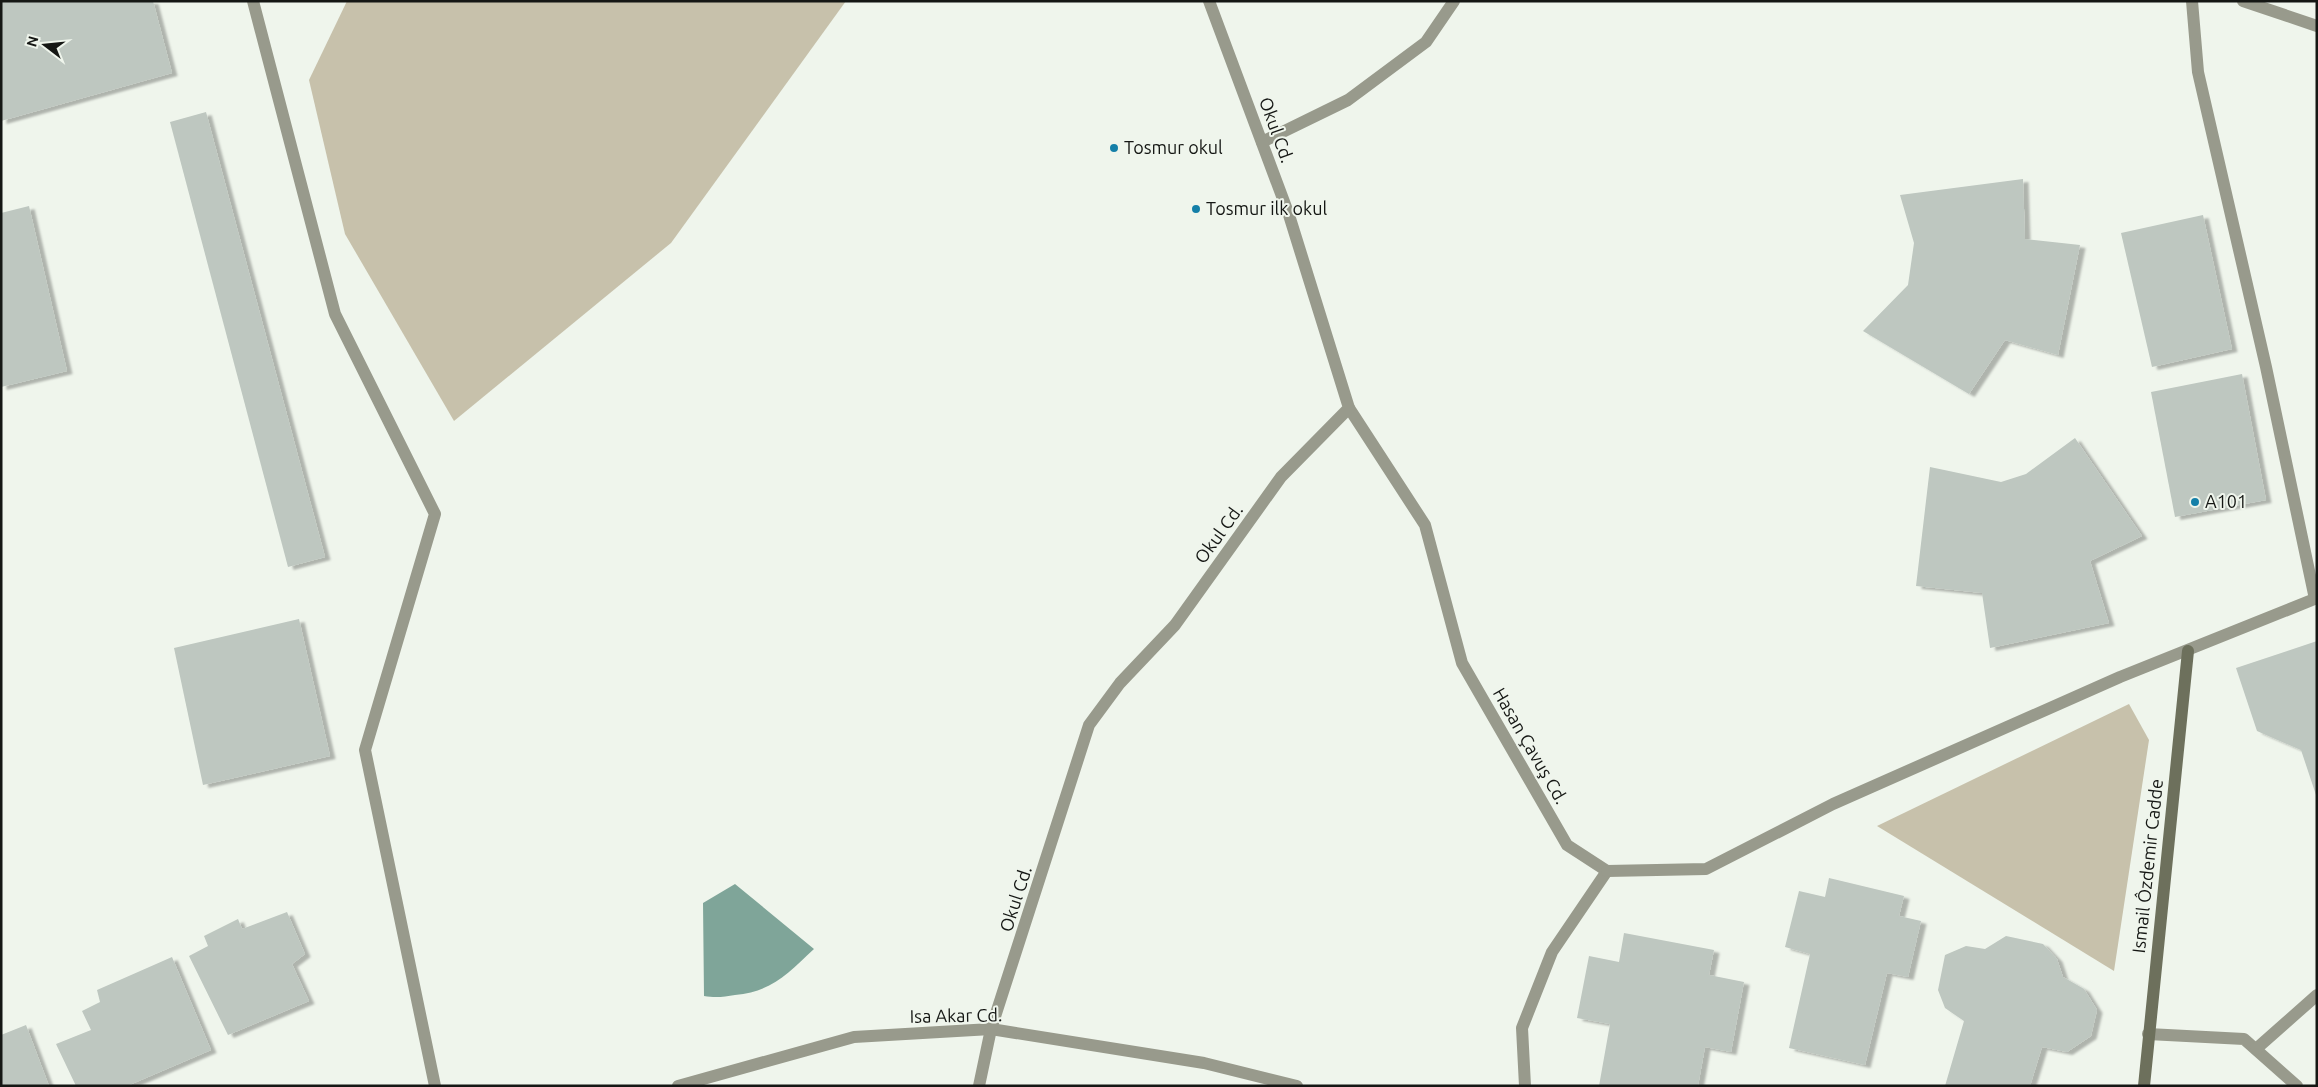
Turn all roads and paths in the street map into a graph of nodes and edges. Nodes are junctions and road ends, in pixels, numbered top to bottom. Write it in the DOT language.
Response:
graph roads {
  1 [pos="253,1"];
  2 [pos="1209,1"];
  3 [pos="1454,1"];
  4 [pos="2192,1"];
  5 [pos="2243,1"];
  6 [pos="2317,26"];
  7 [pos="1262,142"];
  8 [pos="1349,408"];
  9 [pos="2316,598"];
  10 [pos="2188,651"];
  11 [pos="1607,871"];
  12 [pos="2317,995"];
  13 [pos="991,1029"];
  14 [pos="2148,1034"];
  15 [pos="2256,1049"];
  16 [pos="435,1086"];
  17 [pos="678,1086"];
  18 [pos="979,1086"];
  19 [pos="1297,1086"];
  20 [pos="1525,1086"];
  21 [pos="2144,1086"];
  22 [pos="2297,1086"];
  1 -- 16 [label="street"];
  2 -- 7 [label="street, Okul Cd."];
  3 -- 7 [label="street"];
  4 -- 9 [label="street"];
  5 -- 6 [label="street"];
  7 -- 8 [label="street, Okul Cd."];
  8 -- 11 [label="street, Hasan Çavuş Cd."];
  8 -- 13 [label="street, Okul Cd."];
  9 -- 10 [label="street"];
  10 -- 11 [label="street"];
  10 -- 14 [label="street, Ismail Ôzdemir Cadde"];
  11 -- 20 [label="street"];
  12 -- 15 [label="street"];
  13 -- 17 [label="street, Isa Akar Cd."];
  13 -- 18 [label="street, Okul Cd."];
  13 -- 19 [label="street, Isa Akar Cd."];
  14 -- 15 [label="street"];
  14 -- 21 [label="street, Ismail Ôzdemir Cadde"];
  15 -- 22 [label="street"];
}
